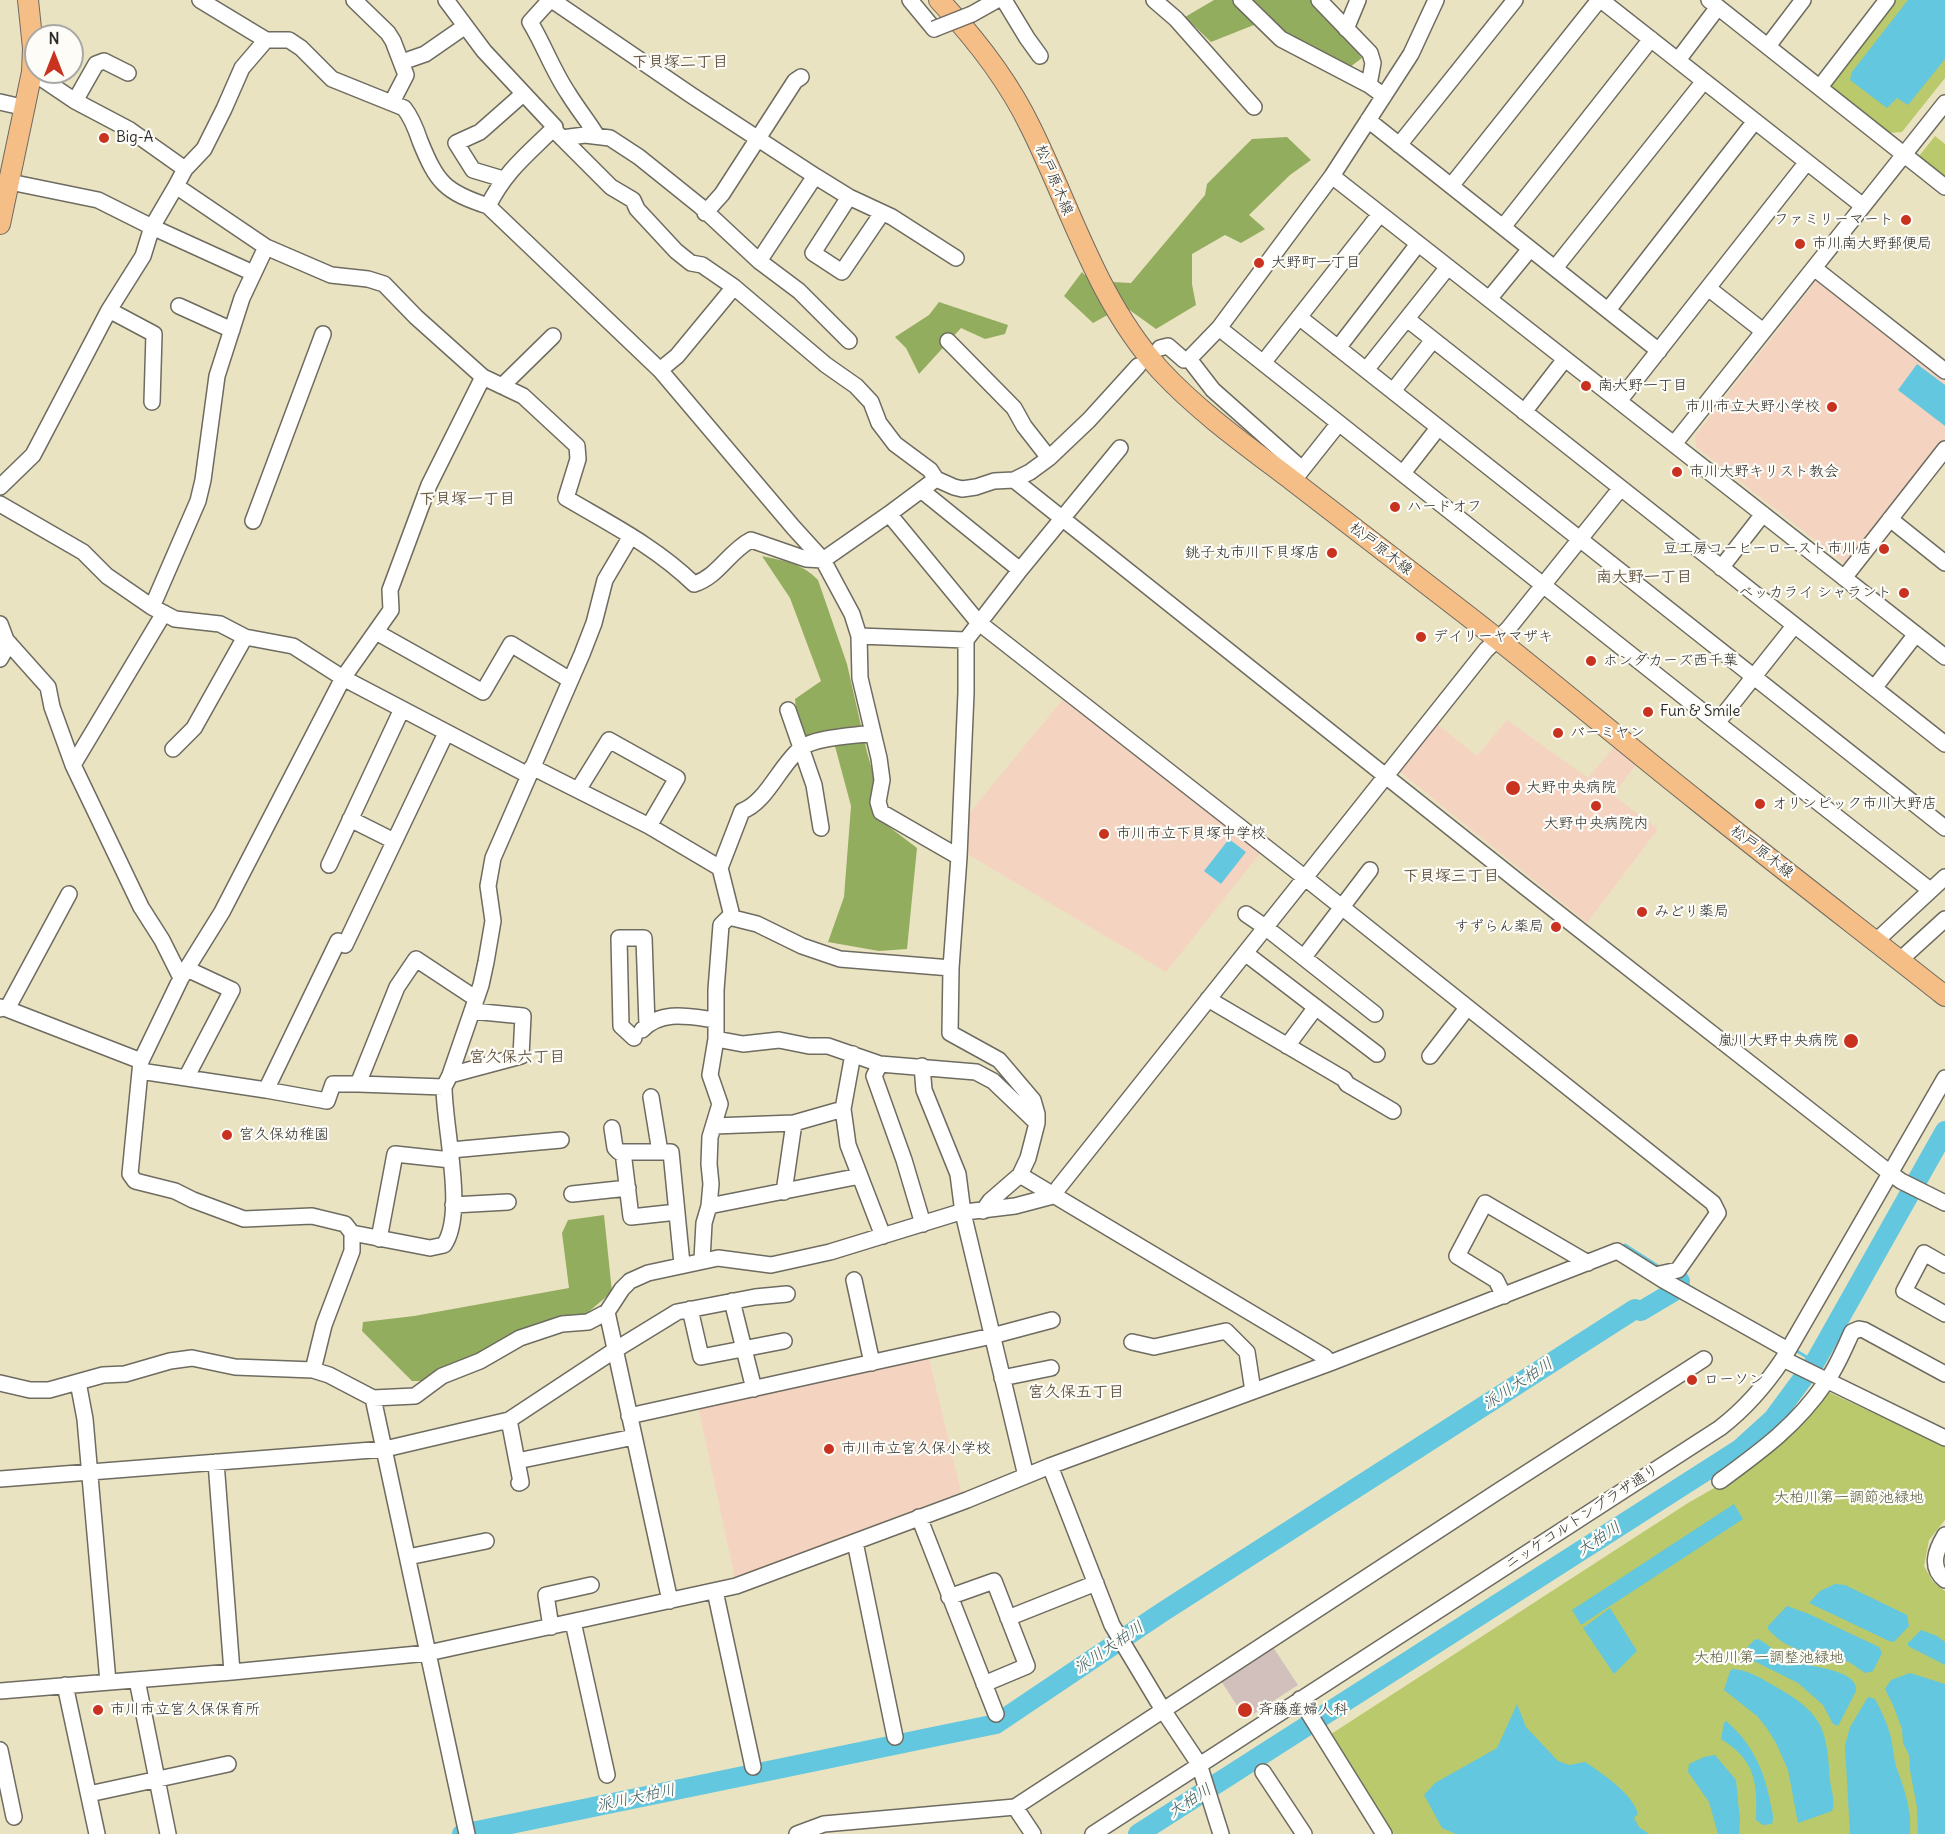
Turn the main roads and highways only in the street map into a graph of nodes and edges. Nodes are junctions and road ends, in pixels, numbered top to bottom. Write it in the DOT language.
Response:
graph roads {
  1 [pos="28,0"];
  2 [pos="939,0"];
  3 [pos="0,224"];
  4 [pos="1945,996"];
  1 -- 3 [label="main road"];
  2 -- 4 [label="main road, 松戸原木線"];
}
